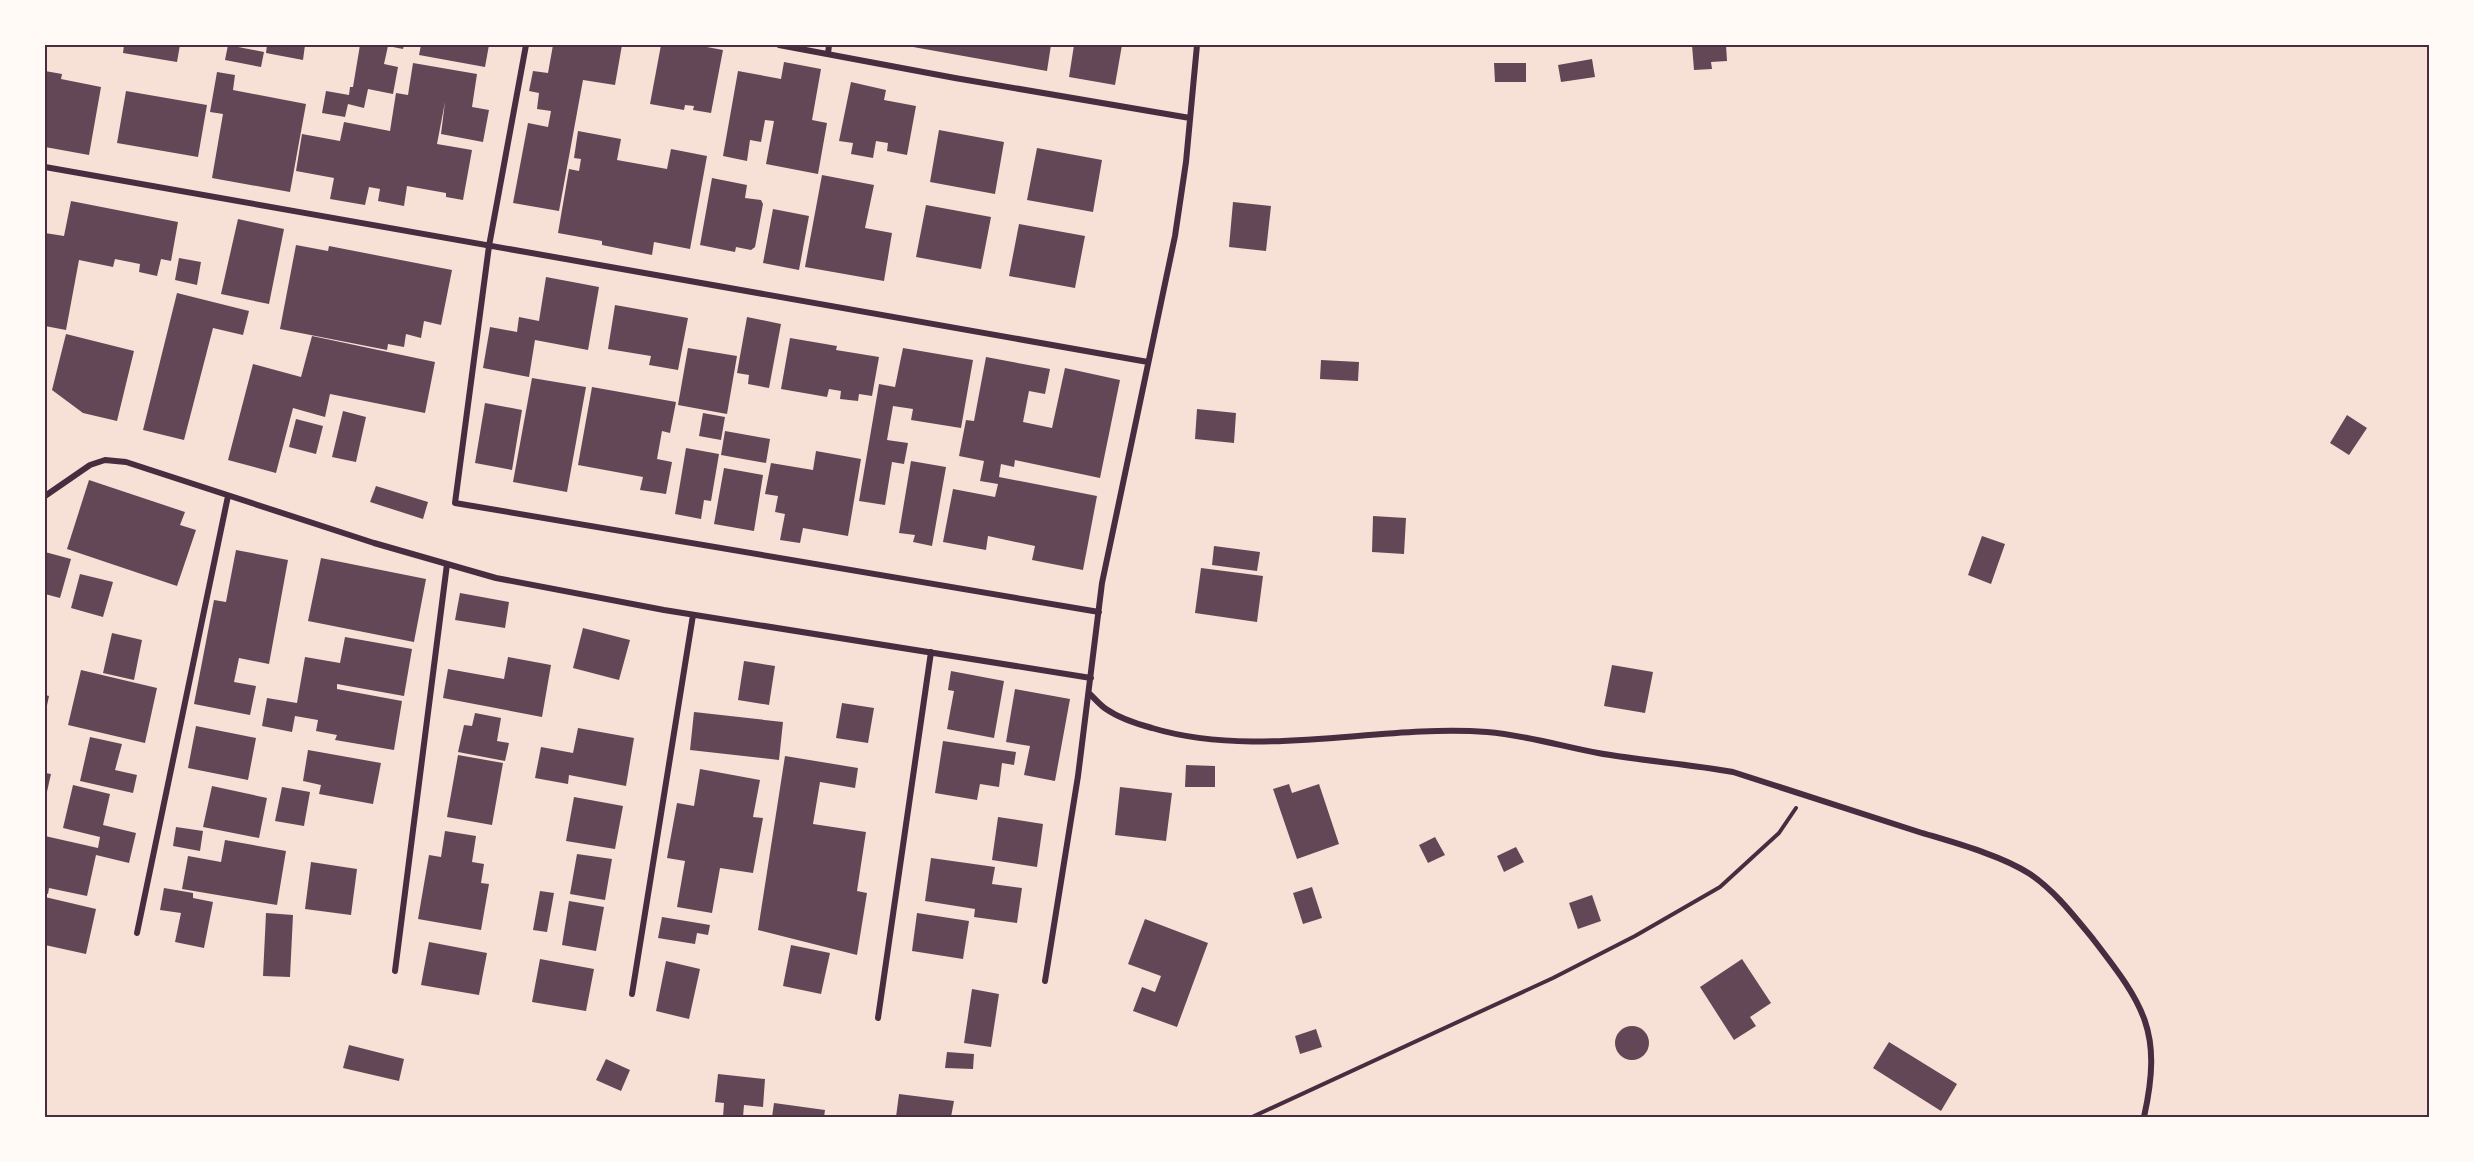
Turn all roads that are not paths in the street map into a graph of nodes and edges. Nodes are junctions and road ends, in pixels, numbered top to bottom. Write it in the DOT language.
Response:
graph roads {
  1 [pos="526,45"];
  2 [pos="779,45"];
  3 [pos="829,45"];
  4 [pos="1197,45"];
  5 [pos="828,54"];
  6 [pos="1190,118"];
  7 [pos="45,167"];
  8 [pos="489,246"];
  9 [pos="1148,363"];
  10 [pos="45,496"];
  11 [pos="228,496"];
  12 [pos="447,564"];
  13 [pos="1099,612"];
  14 [pos="693,615"];
  15 [pos="931,652"];
  16 [pos="1091,678"];
  17 [pos="1090,694"];
  18 [pos="137,933"];
  19 [pos="395,971"];
  20 [pos="1045,981"];
  21 [pos="632,994"];
  22 [pos="878,1018"];
  23 [pos="2144,1117"];
  1 -- 8 [label="street"];
  2 -- 5 [label="street"];
  3 -- 5 [label="street"];
  4 -- 6 [label="street"];
  5 -- 6 [label="street"];
  6 -- 9 [label="street"];
  7 -- 8 [label="street"];
  8 -- 9 [label="street"];
  8 -- 13 [label="street"];
  9 -- 13 [label="street"];
  10 -- 11 [label="street"];
  11 -- 12 [label="street"];
  11 -- 18 [label="street"];
  12 -- 14 [label="street"];
  12 -- 19 [label="street"];
  13 -- 16 [label="street"];
  14 -- 15 [label="street"];
  14 -- 21 [label="street"];
  15 -- 16 [label="street"];
  15 -- 22 [label="street"];
  16 -- 17 [label="street"];
  17 -- 20 [label="street"];
  17 -- 23 [label="street"];
}
